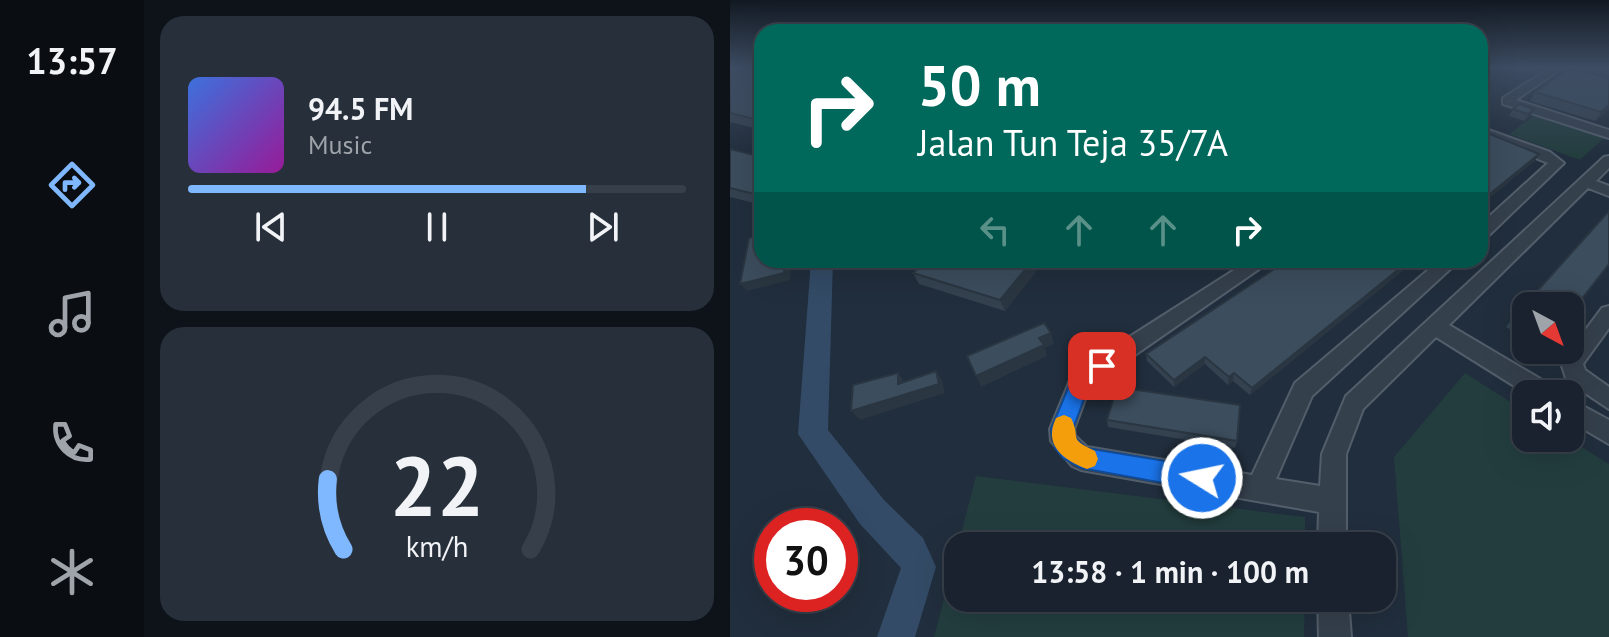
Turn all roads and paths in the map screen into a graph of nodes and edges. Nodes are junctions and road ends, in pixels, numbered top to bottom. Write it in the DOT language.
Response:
graph roads {
  1 [pos="1512,98"];
  2 [pos="1608,132"];
  3 [pos="1488,134"];
  4 [pos="1609,160"];
  5 [pos="1596,180"];
  6 [pos="1609,191"];
  7 [pos="1488,228"];
  8 [pos="1525,240"];
  9 [pos="1251,268"];
  10 [pos="1442,268"];
  11 [pos="1609,313"];
  12 [pos="1436,327"];
  13 [pos="1523,380"];
  14 [pos="1609,399"];
  15 [pos="1584,418"];
  16 [pos="1609,433"];
  17 [pos="1259,488"];
  18 [pos="1331,501"];
  19 [pos="1332,532"];
  20 [pos="1334,612"];
  21 [pos="1335,637"];
  1 -- 2 [label="street"];
  3 -- 7 [label="street"];
  4 -- 5 [label="street"];
  5 -- 6 [label="street"];
  5 -- 8 [label="street"];
  7 -- 8 [label="street"];
  8 -- 12 [label="street"];
  9 -- 17 [label="street"];
  10 -- 17 [label="street"];
  11 -- 14 [label="street"];
  12 -- 13 [label="street"];
  12 -- 18 [label="street"];
  15 -- 16 [label="street"];
  17 -- 18 [label="street"];
  18 -- 19 [label="street"];
  20 -- 21 [label="street"];
}
